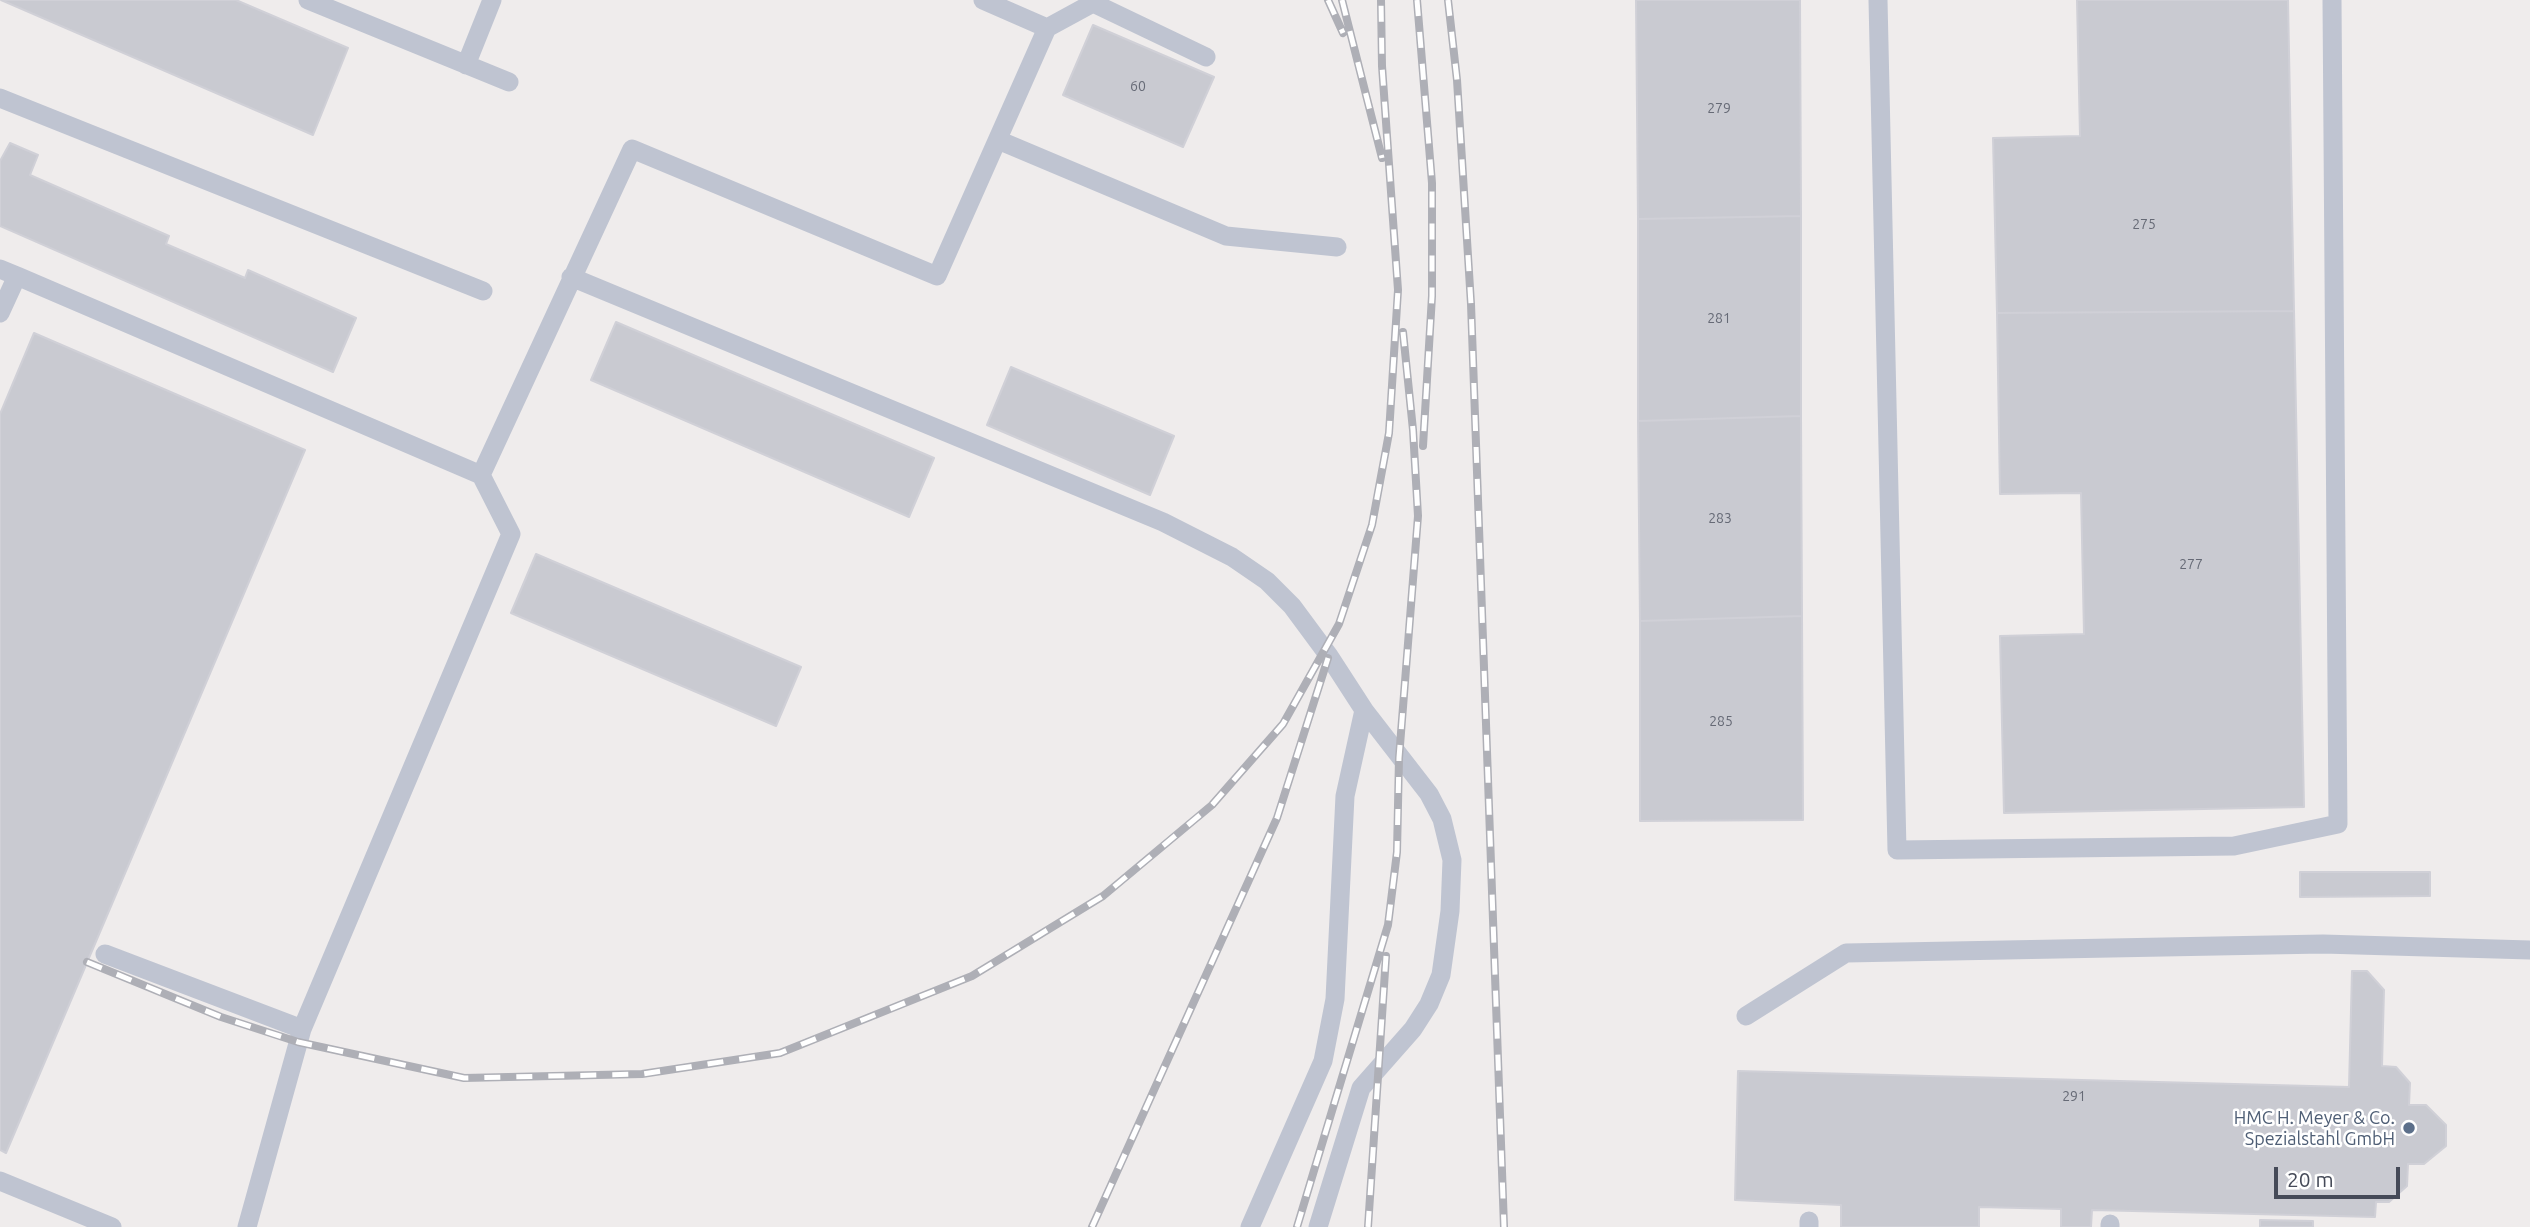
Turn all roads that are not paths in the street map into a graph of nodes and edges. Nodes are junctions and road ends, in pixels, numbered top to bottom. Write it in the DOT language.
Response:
graph roads {
  1 [pos="308,0"];
  2 [pos="492,0"];
  3 [pos="983,0"];
  4 [pos="1878,0"];
  5 [pos="2332,0"];
  6 [pos="1047,28"];
  7 [pos="1206,57"];
  8 [pos="466,65"];
  9 [pos="509,82"];
  10 [pos="0,98"];
  11 [pos="998,140"];
  12 [pos="1337,247"];
  13 [pos="8,272"];
  14 [pos="571,277"];
  15 [pos="483,291"];
  16 [pos="0,313"];
  17 [pos="481,475"];
  18 [pos="1364,710"];
  19 [pos="2530,950"];
  20 [pos="105,954"];
  21 [pos="1746,1016"];
  22 [pos="302,1029"];
  23 [pos="0,1181"];
  24 [pos="112,1227"];
  25 [pos="247,1227"];
  26 [pos="1251,1227"];
  27 [pos="1318,1227"];
  1 -- 8 [label="lane"];
  2 -- 8 [label="lane"];
  3 -- 6 [label="lane"];
  4 -- 5 [label="lane"];
  6 -- 7 [label="lane"];
  6 -- 11 [label="lane"];
  8 -- 9 [label="lane"];
  10 -- 15 [label="lane"];
  11 -- 12 [label="lane"];
  11 -- 14 [label="lane"];
  13 -- 16 [label="lane"];
  13 -- 17 [label="lane"];
  14 -- 17 [label="lane"];
  14 -- 18 [label="lane"];
  17 -- 22 [label="lane"];
  18 -- 26 [label="lane"];
  18 -- 27 [label="lane"];
  19 -- 21 [label="lane"];
  20 -- 22 [label="lane"];
  22 -- 25 [label="lane"];
  23 -- 24 [label="lane"];
}
